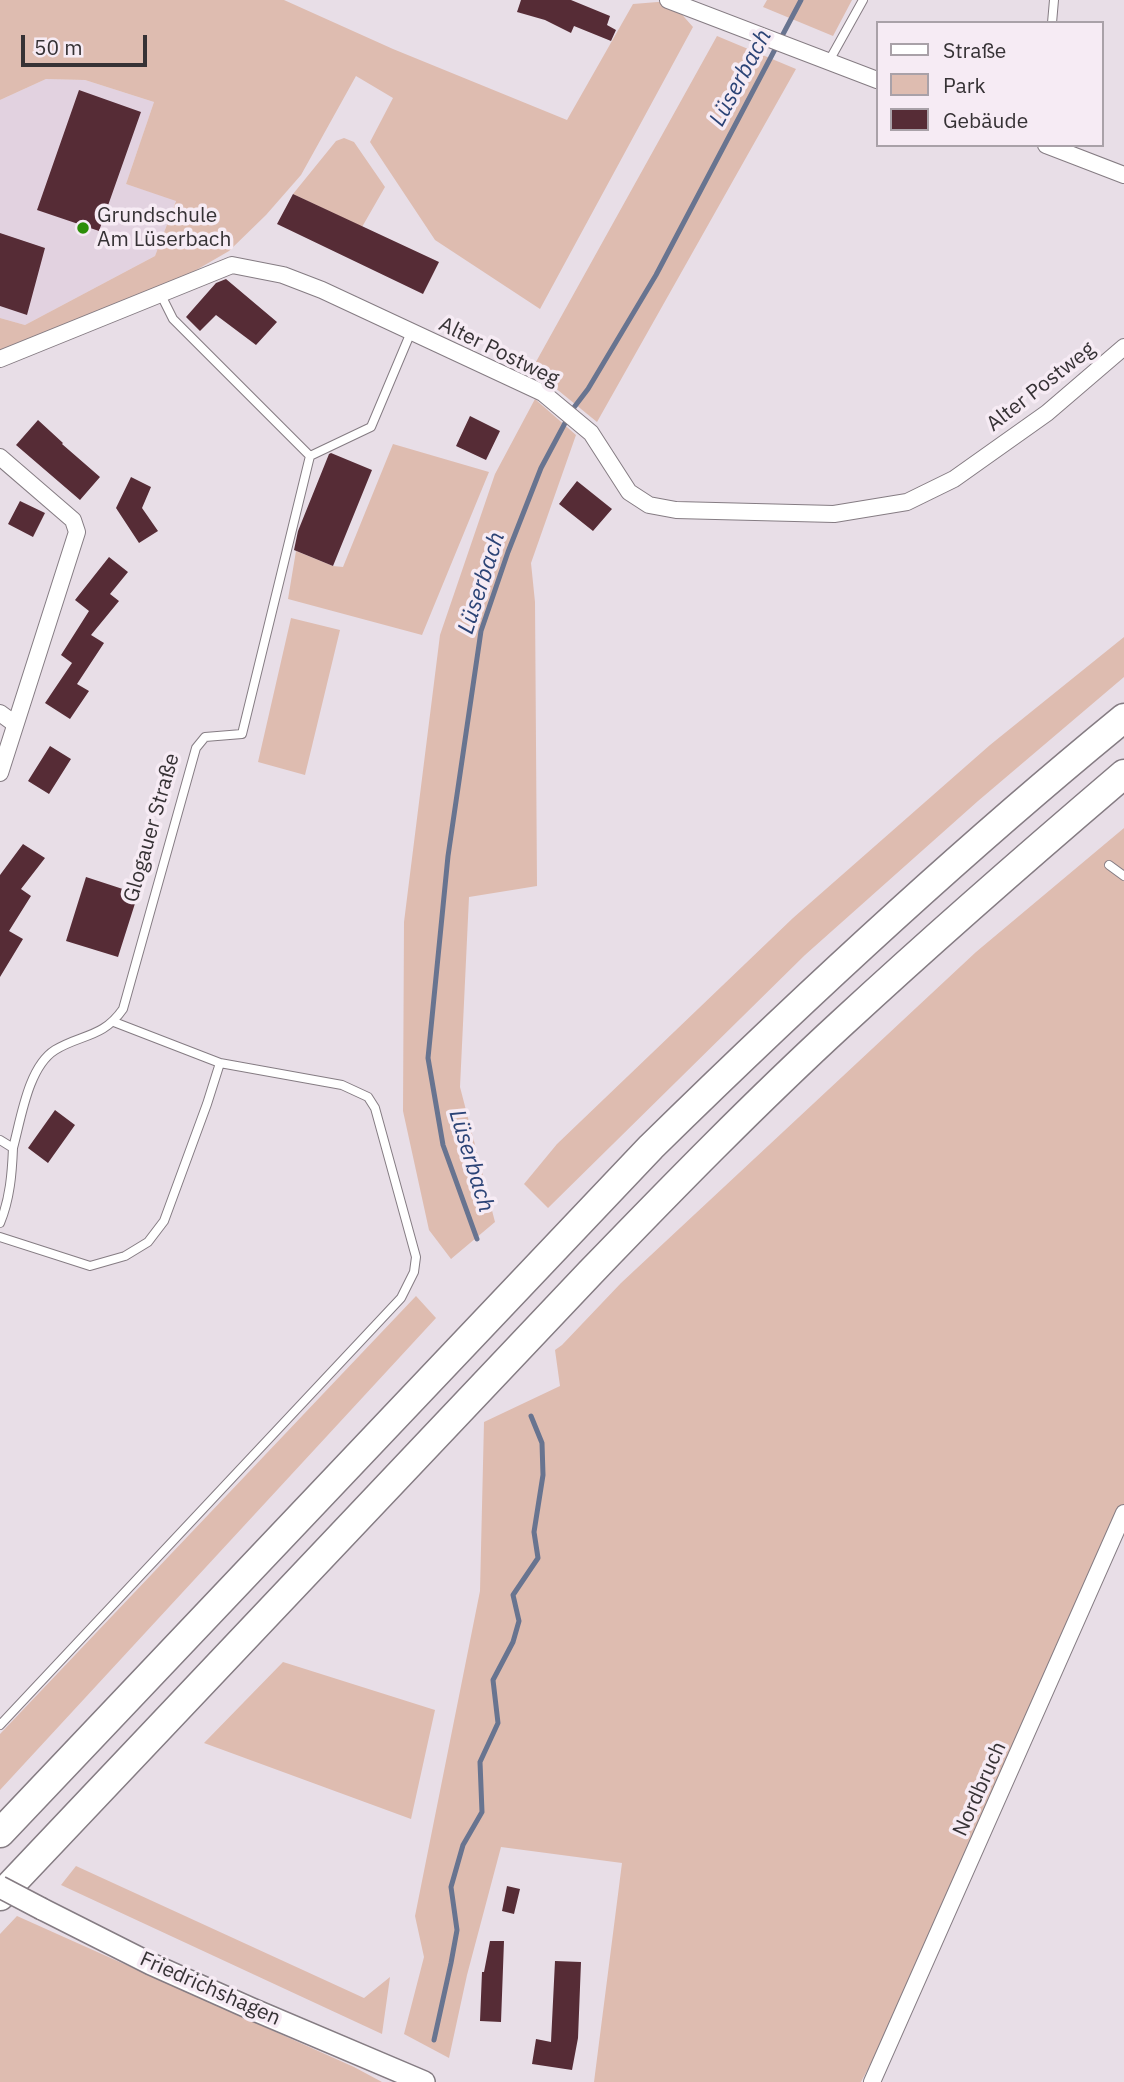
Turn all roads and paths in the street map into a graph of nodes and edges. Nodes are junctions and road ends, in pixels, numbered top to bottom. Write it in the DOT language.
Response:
graph roads {
  1 [pos="668,0"];
  2 [pos="863,0"];
  3 [pos="1054,0"];
  4 [pos="1052,21"];
  5 [pos="829,61"];
  6 [pos="876,80"];
  7 [pos="1061,148"];
  8 [pos="1124,175"];
  9 [pos="161,295"];
  10 [pos="411,332"];
  11 [pos="1124,347"];
  12 [pos="0,359"];
  13 [pos="310,456"];
  14 [pos="0,457"];
  15 [pos="0,713"];
  16 [pos="1124,718"];
  17 [pos="15,724"];
  18 [pos="0,773"];
  19 [pos="1124,774"];
  20 [pos="1109,865"];
  21 [pos="1124,876"];
  22 [pos="114,1021"];
  23 [pos="220,1063"];
  24 [pos="0,1140"];
  25 [pos="13,1148"];
  26 [pos="0,1223"];
  27 [pos="0,1237"];
  28 [pos="1124,1513"];
  29 [pos="0,1725"];
  30 [pos="0,1833"];
  31 [pos="0,1887"];
  32 [pos="0,1896"];
  33 [pos="424,2082"];
  34 [pos="872,2082"];
  1 -- 5 [label="street"];
  2 -- 5 [label="lane"];
  3 -- 4 [label="lane"];
  5 -- 6 [label="street"];
  7 -- 8 [label="street"];
  9 -- 10 [label="street, Alter Postweg"];
  9 -- 12 [label="street, Alter Postweg"];
  9 -- 13 [label="lane"];
  10 -- 11 [label="street, Alter Postweg"];
  10 -- 13 [label="lane"];
  13 -- 22 [label="lane, Glogauer Straße"];
  14 -- 17 [label="street"];
  15 -- 17 [label="street"];
  16 -- 30 [label="highway"];
  17 -- 18 [label="street"];
  19 -- 32 [label="highway"];
  20 -- 21 [label="lane"];
  22 -- 23 [label="lane"];
  22 -- 25 [label="lane"];
  23 -- 27 [label="lane"];
  23 -- 29 [label="lane"];
  24 -- 25 [label="lane"];
  25 -- 26 [label="lane"];
  28 -- 34 [label="street, Nordbruch"];
  31 -- 33 [label="main road, Friedrichshagen, bridge"];
}
